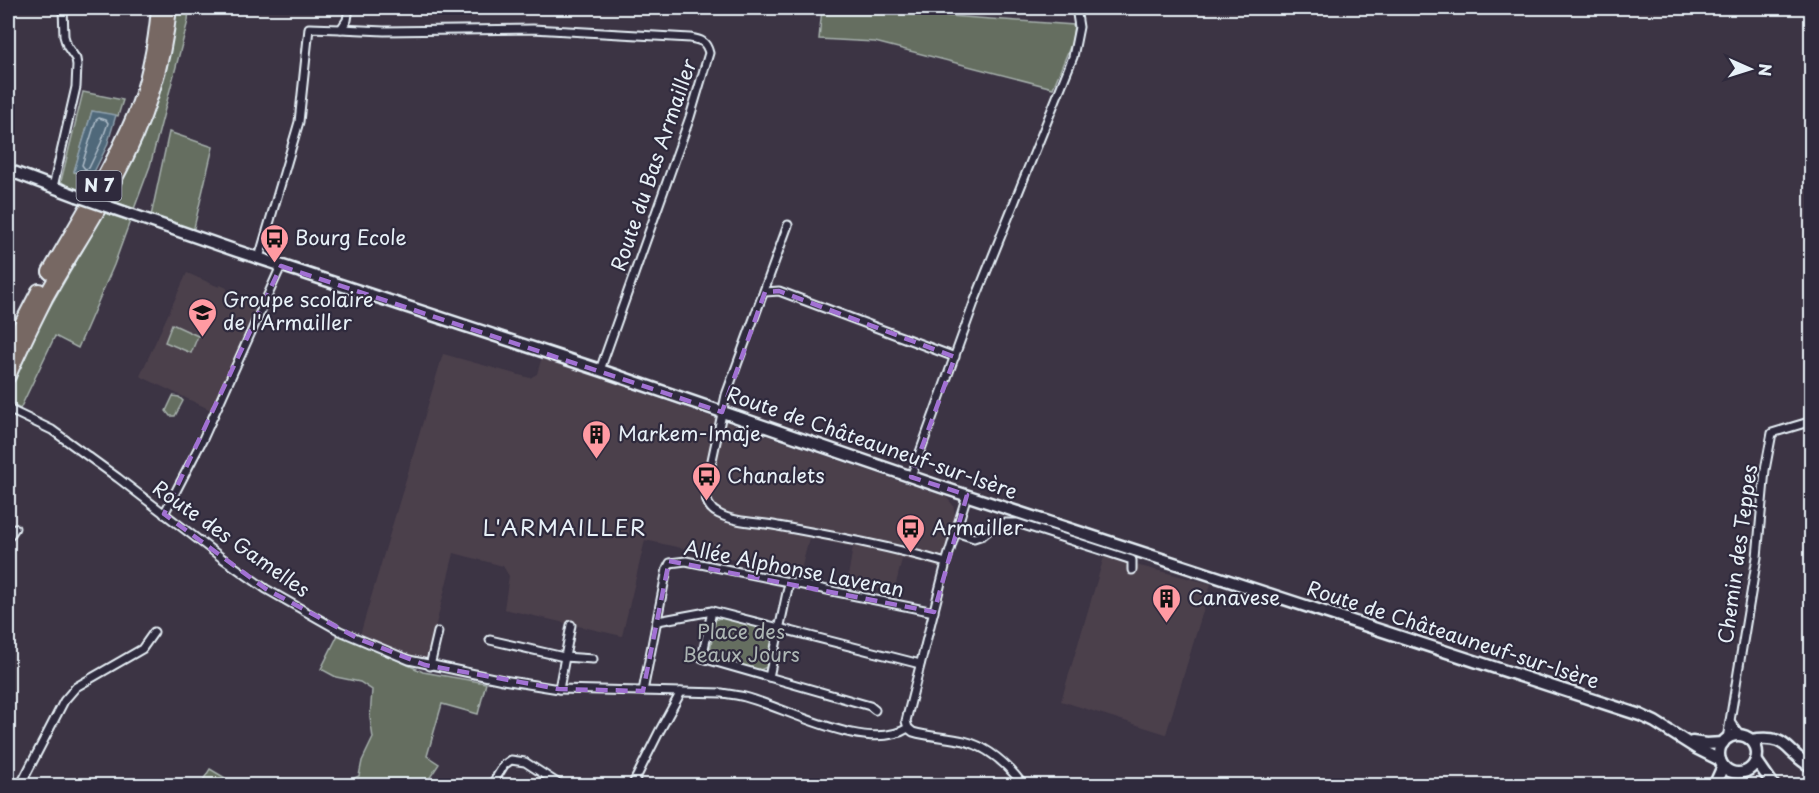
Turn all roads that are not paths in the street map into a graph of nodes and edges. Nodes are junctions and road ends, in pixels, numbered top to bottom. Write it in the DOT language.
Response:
graph roads {
  1 [pos="63,8"];
  2 [pos="159,8"];
  3 [pos="169,8"];
  4 [pos="349,8"];
  5 [pos="1076,8"];
  6 [pos="341,29"];
  7 [pos="8,170"];
  8 [pos="53,187"];
  9 [pos="788,225"];
  10 [pos="259,258"];
  11 [pos="281,266"];
  12 [pos="765,291"];
  13 [pos="8,351"];
  14 [pos="955,357"];
  15 [pos="600,370"];
  16 [pos="8,376"];
  17 [pos="8,409"];
  18 [pos="722,412"];
  19 [pos="1812,421"];
  20 [pos="911,477"];
  21 [pos="966,495"];
  22 [pos="164,514"];
  23 [pos="15,528"];
  24 [pos="955,532"];
  25 [pos="8,538"];
  26 [pos="946,563"];
  27 [pos="1132,570"];
  28 [pos="789,583"];
  29 [pos="712,611"];
  30 [pos="934,612"];
  31 [pos="658,621"];
  32 [pos="571,625"];
  33 [pos="780,628"];
  34 [pos="154,632"];
  35 [pos="438,632"];
  36 [pos="490,640"];
  37 [pos="564,657"];
  38 [pos="593,659"];
  39 [pos="920,664"];
  40 [pos="430,666"];
  41 [pos="769,677"];
  42 [pos="558,689"];
  43 [pos="643,691"];
  44 [pos="681,692"];
  45 [pos="875,710"];
  46 [pos="1730,721"];
  47 [pos="908,728"];
  48 [pos="1740,735"];
  49 [pos="1770,739"];
  50 [pos="1751,740"];
  51 [pos="1686,741"];
  52 [pos="1725,741"];
  53 [pos="1757,755"];
  54 [pos="1722,763"];
  55 [pos="1812,767"];
  56 [pos="1739,772"];
  57 [pos="8,776"];
  58 [pos="15,786"];
  59 [pos="20,786"];
  60 [pos="491,786"];
  61 [pos="562,786"];
  62 [pos="632,786"];
  63 [pos="1024,786"];
  64 [pos="1716,786"];
  65 [pos="1772,786"];
  1 -- 8 [label="street"];
  2 -- 13 [label="highway, N 7"];
  3 -- 16 [label="highway, N 7"];
  4 -- 6 [label="street"];
  5 -- 14 [label="street"];
  6 -- 10 [label="street"];
  6 -- 15 [label="street, Route du Bas Armailler"];
  7 -- 8 [label="main road, Route de Châteauneuf-sur-Isère"];
  8 -- 10 [label="main road, Route de Châteauneuf-sur-Isère, bridge"];
  9 -- 12 [label="street"];
  10 -- 11 [label="main road, Route de Châteauneuf-sur-Isère"];
  11 -- 15 [label="main road, Route de Châteauneuf-sur-Isère"];
  11 -- 22 [label="street"];
  12 -- 14 [label="street"];
  12 -- 18 [label="street"];
  14 -- 20 [label="street"];
  15 -- 18 [label="main road, Route de Châteauneuf-sur-Isère"];
  17 -- 22 [label="street, Route des Gamelles"];
  18 -- 20 [label="main road, Route de Châteauneuf-sur-Isère"];
  18 -- 26 [label="street"];
  19 -- 46 [label="street, Chemin des Teppes"];
  20 -- 21 [label="main road, Route de Châteauneuf-sur-Isère"];
  21 -- 24 [label="street"];
  21 -- 51 [label="main road, Route de Châteauneuf-sur-Isère"];
  22 -- 40 [label="street, Route des Gamelles"];
  23 -- 25 [label="street"];
  24 -- 26 [label="street"];
  24 -- 27 [label="street"];
  26 -- 30 [label="street"];
  28 -- 30 [label="street, Allée Alphonse Laveran"];
  28 -- 31 [label="street, Allée Alphonse Laveran"];
  28 -- 33 [label="street"];
  29 -- 31 [label="street"];
  29 -- 33 [label="street"];
  29 -- 41 [label="street"];
  30 -- 39 [label="street"];
  31 -- 43 [label="street, Allée Alphonse Laveran"];
  32 -- 37 [label="street"];
  33 -- 39 [label="street"];
  33 -- 41 [label="street"];
  34 -- 59 [label="street"];
  35 -- 40 [label="street"];
  36 -- 37 [label="street"];
  37 -- 38 [label="street"];
  37 -- 42 [label="street"];
  39 -- 47 [label="street"];
  40 -- 42 [label="street, Route des Gamelles"];
  41 -- 45 [label="street"];
  42 -- 43 [label="street, Route des Gamelles"];
  43 -- 44 [label="street, Route des Gamelles"];
  44 -- 47 [label="street, Route des Gamelles"];
  44 -- 62 [label="street"];
  46 -- 48 [label="street"];
  46 -- 52 [label="street, Chemin des Teppes"];
  47 -- 63 [label="street"];
  48 -- 50 [label="main road"];
  48 -- 52 [label="main road"];
  49 -- 50 [label="main road"];
  49 -- 53 [label="main road"];
  49 -- 55 [label="main road"];
  50 -- 53 [label="main road"];
  51 -- 52 [label="main road"];
  51 -- 54 [label="main road, Route de Châteauneuf-sur-Isère"];
  52 -- 54 [label="main road"];
  53 -- 56 [label="main road"];
  53 -- 65 [label="main road"];
  54 -- 56 [label="main road"];
  54 -- 64 [label="main road"];
  56 -- 64 [label="main road"];
  56 -- 65 [label="main road"];
  57 -- 58 [label="street"];
  60 -- 61 [label="street"];
}
